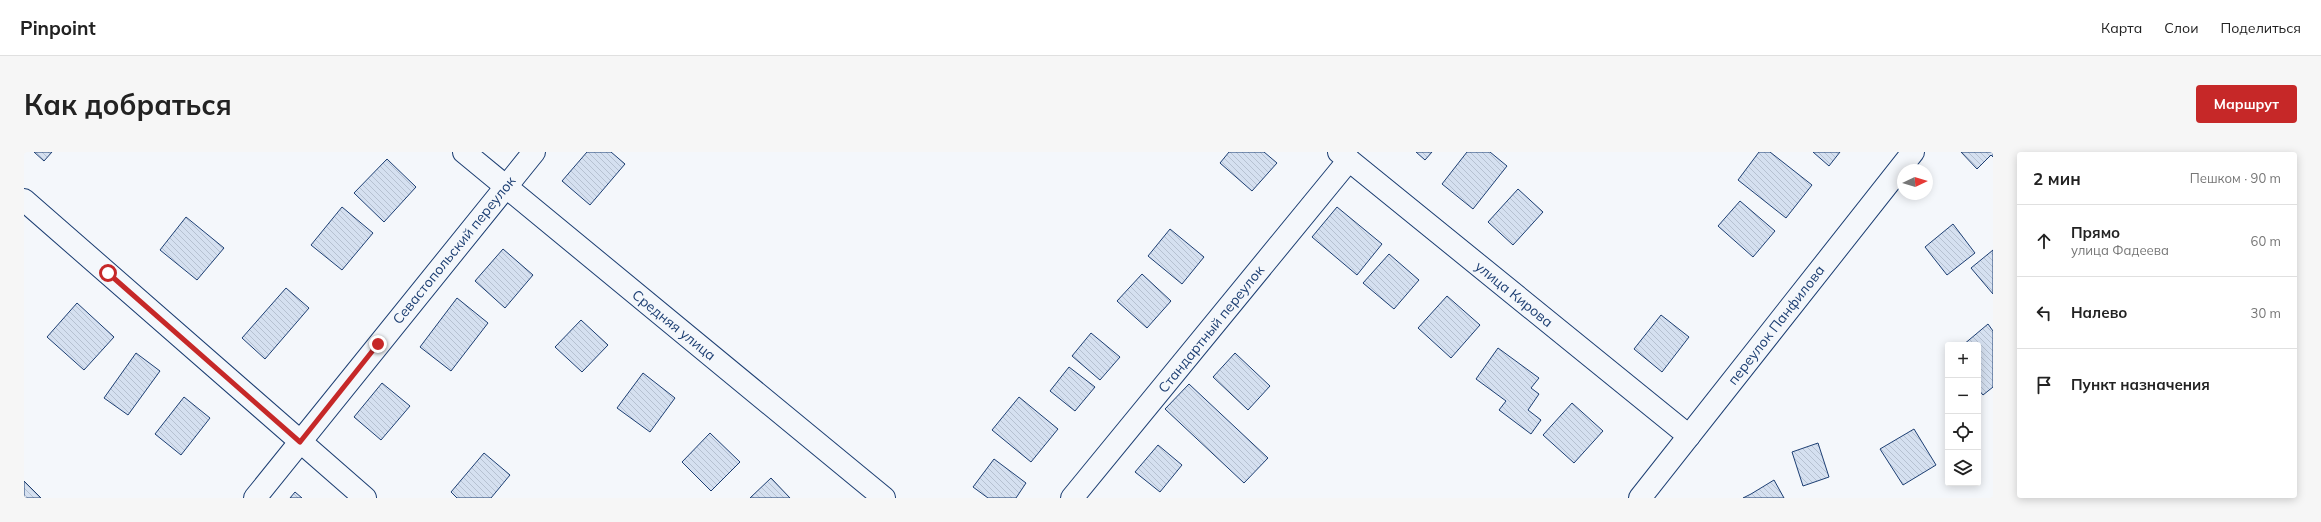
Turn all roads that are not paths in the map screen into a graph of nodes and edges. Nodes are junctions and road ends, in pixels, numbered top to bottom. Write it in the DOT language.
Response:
graph roads {
  1 [pos="464,152"];
  2 [pos="534,152"];
  3 [pos="1913,152"];
  4 [pos="1344,156"];
  5 [pos="506,186"];
  6 [pos="24,200"];
  7 [pos="1689,436"];
  8 [pos="300,442"];
  9 [pos="254,498"];
  10 [pos="365,498"];
  11 [pos="884,498"];
  12 [pos="1072,498"];
  13 [pos="1640,498"];
  1 -- 5 [label="street, Средняя улица"];
  2 -- 5 [label="street, Севастопольский переулок"];
  3 -- 7 [label="street, переулок Панфилова"];
  4 -- 7 [label="street, улица Кирова"];
  4 -- 12 [label="street, Стандартный переулок"];
  5 -- 8 [label="street, Севастопольский переулок"];
  5 -- 11 [label="street, Средняя улица"];
  6 -- 8 [label="street"];
  7 -- 13 [label="street, переулок Панфилова"];
  8 -- 9 [label="street, Севастопольский переулок"];
  8 -- 10 [label="street"];
}
